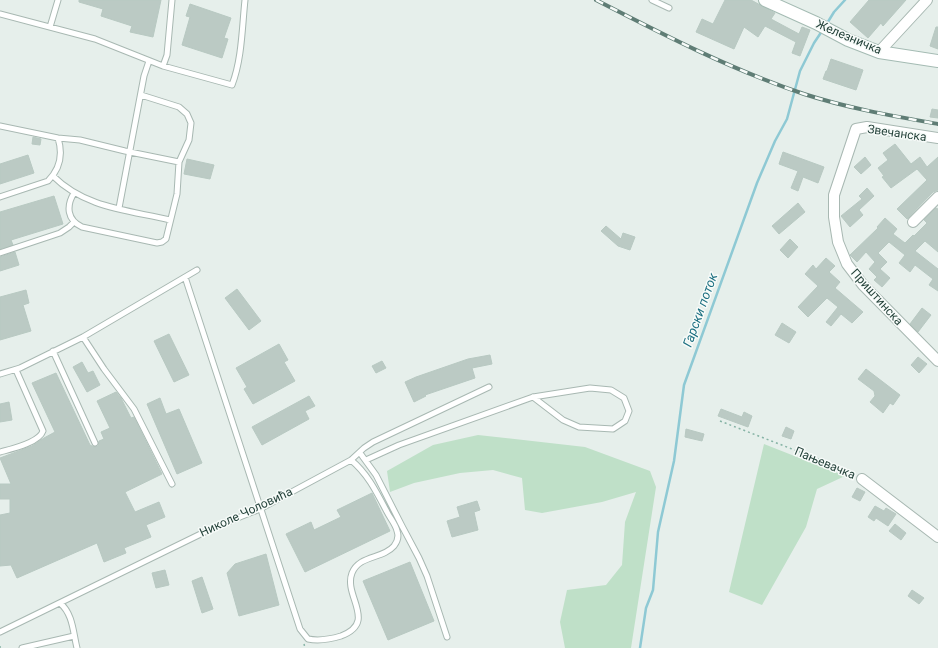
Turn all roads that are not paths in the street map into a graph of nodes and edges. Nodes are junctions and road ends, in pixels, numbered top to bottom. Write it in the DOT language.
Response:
graph roads {
  1 [pos="58,0"];
  2 [pos="172,0"];
  3 [pos="245,0"];
  4 [pos="652,0"];
  5 [pos="765,0"];
  6 [pos="927,0"];
  7 [pos="669,8"];
  8 [pos="0,14"];
  9 [pos="50,27"];
  10 [pos="879,52"];
  11 [pos="149,61"];
  12 [pos="938,61"];
  13 [pos="163,66"];
  14 [pos="141,95"];
  15 [pos="0,126"];
  16 [pos="856,129"];
  17 [pos="58,138"];
  18 [pos="938,138"];
  19 [pos="131,152"];
  20 [pos="179,162"];
  21 [pos="53,176"];
  22 [pos="74,194"];
  23 [pos="0,197"];
  24 [pos="938,197"];
  25 [pos="119,208"];
  26 [pos="170,220"];
  27 [pos="74,222"];
  28 [pos="913,222"];
  29 [pos="0,253"];
  30 [pos="197,270"];
  31 [pos="185,277"];
  32 [pos="83,337"];
  33 [pos="54,351"];
  34 [pos="938,361"];
  35 [pos="16,370"];
  36 [pos="0,374"];
  37 [pos="489,387"];
  38 [pos="533,397"];
  39 [pos="95,443"];
  40 [pos="0,452"];
  41 [pos="360,453"];
  42 [pos="351,460"];
  43 [pos="366,460"];
  44 [pos="862,479"];
  45 [pos="172,484"];
  46 [pos="260,509"];
  47 [pos="938,538"];
  48 [pos="60,603"];
  49 [pos="0,632"];
  50 [pos="74,636"];
  51 [pos="447,637"];
  52 [pos="22,648"];
  53 [pos="77,648"];
  1 -- 9 [label="lane"];
  2 -- 13 [label="lane"];
  3 -- 13 [label="lane"];
  4 -- 7 [label="lane"];
  5 -- 10 [label="street, Железничка"];
  6 -- 10 [label="street"];
  8 -- 9 [label="lane"];
  9 -- 11 [label="lane"];
  10 -- 12 [label="street, Железничка"];
  11 -- 13 [label="lane"];
  11 -- 14 [label="lane"];
  14 -- 19 [label="lane"];
  14 -- 20 [label="lane"];
  15 -- 17 [label="lane"];
  16 -- 18 [label="street, Звечанска"];
  16 -- 34 [label="street, Приштинска"];
  17 -- 19 [label="lane"];
  17 -- 21 [label="lane"];
  19 -- 20 [label="lane"];
  19 -- 25 [label="lane"];
  20 -- 26 [label="lane"];
  21 -- 22 [label="lane"];
  21 -- 23 [label="lane"];
  22 -- 25 [label="lane"];
  22 -- 27 [label="lane"];
  24 -- 28 [label="street"];
  25 -- 26 [label="lane"];
  26 -- 27 [label="lane"];
  27 -- 29 [label="lane"];
  30 -- 31 [label="lane"];
  31 -- 32 [label="lane"];
  31 -- 46 [label="lane"];
  32 -- 33 [label="lane"];
  32 -- 45 [label="lane"];
  33 -- 35 [label="lane"];
  33 -- 39 [label="lane"];
  35 -- 36 [label="lane"];
  35 -- 40 [label="lane"];
  37 -- 41 [label="lane, Николе Чоловића"];
  38 -- 38 [label="lane"];
  38 -- 43 [label="lane"];
  41 -- 42 [label="lane, Николе Чоловића"];
  41 -- 43 [label="lane"];
  42 -- 46 [label="lane, Николе Чоловића"];
  42 -- 46 [label="lane"];
  43 -- 51 [label="lane"];
  44 -- 47 [label="street, Пањевачка"];
  46 -- 48 [label="lane, Николе Чоловића"];
  48 -- 49 [label="lane, Николе Чоловића"];
  48 -- 50 [label="lane"];
  50 -- 52 [label="lane"];
  50 -- 53 [label="lane"];
}
